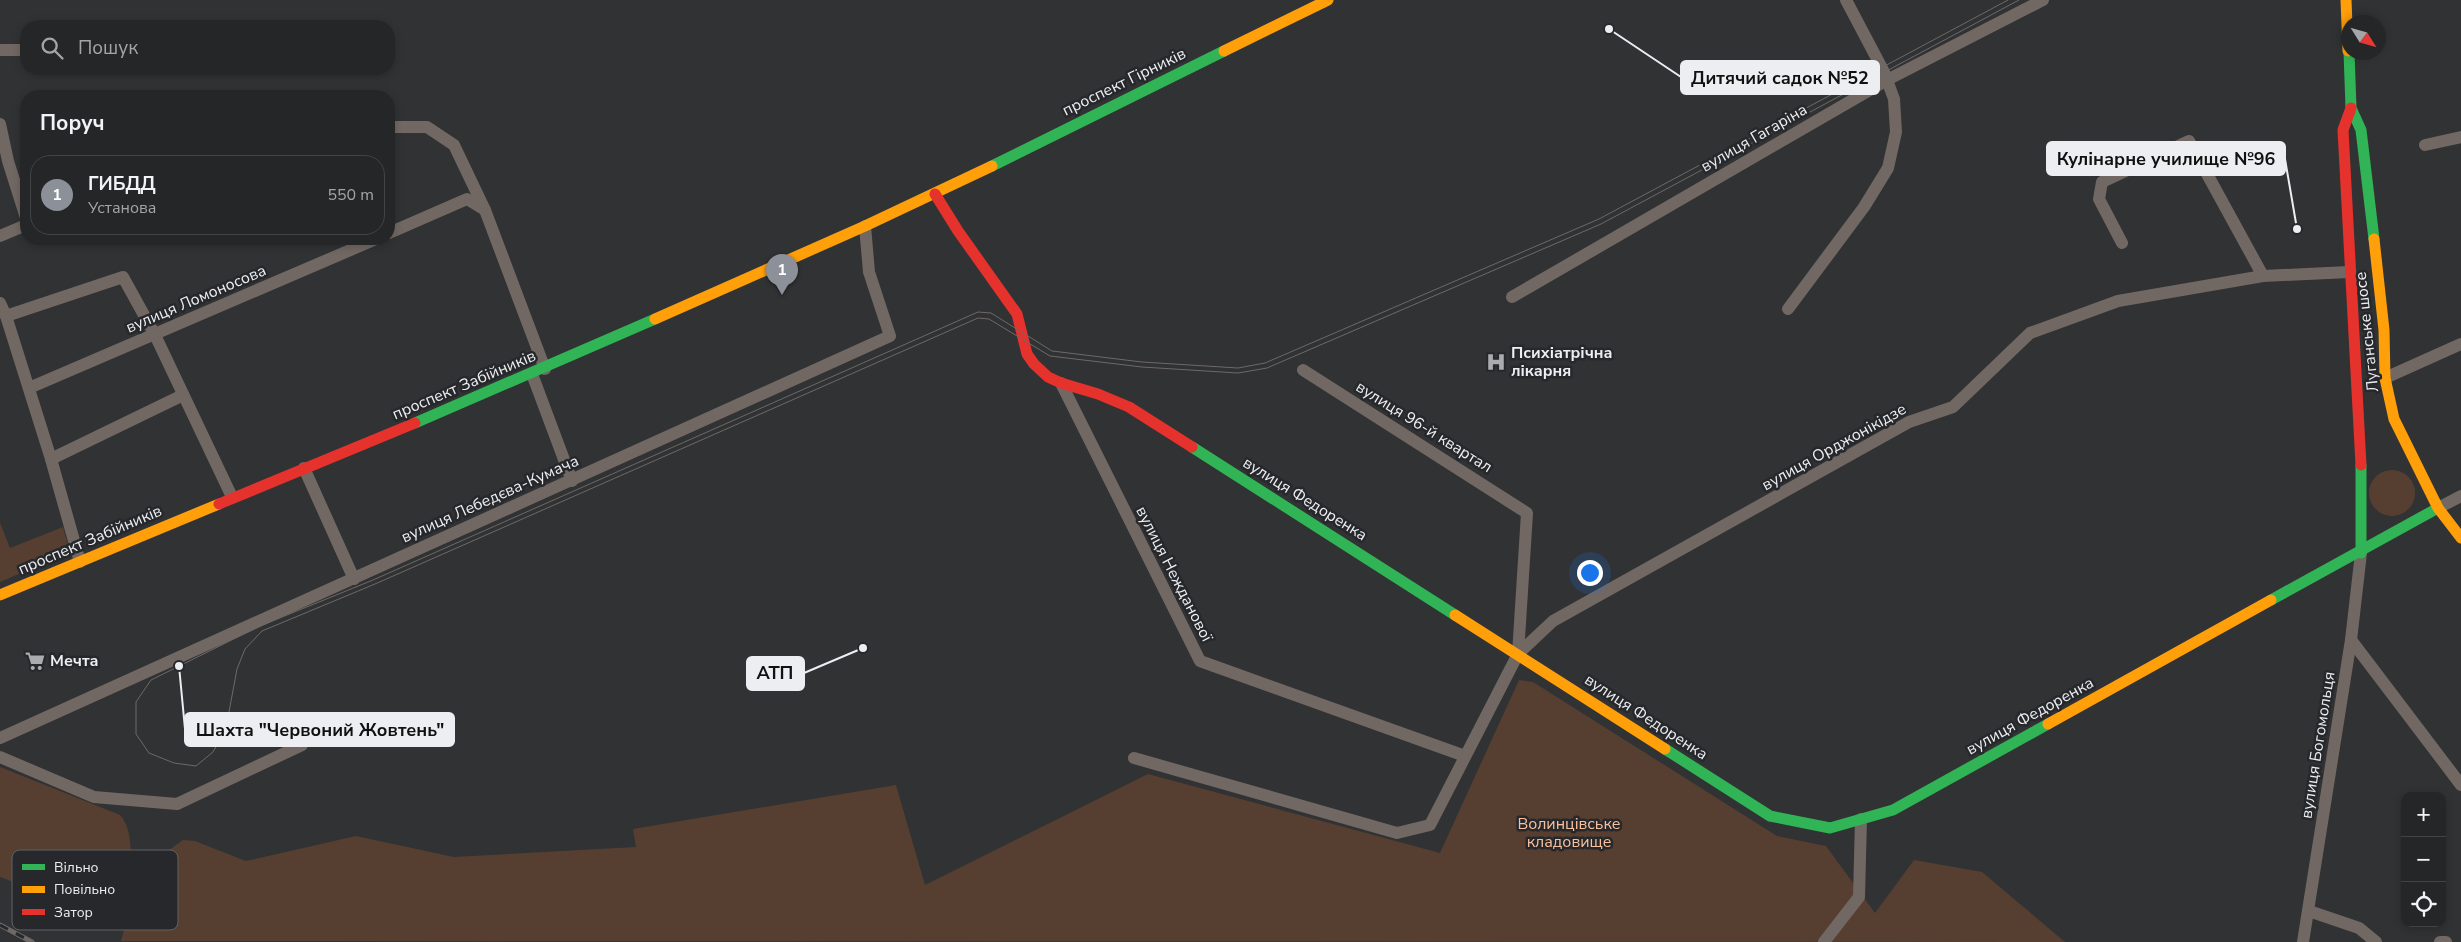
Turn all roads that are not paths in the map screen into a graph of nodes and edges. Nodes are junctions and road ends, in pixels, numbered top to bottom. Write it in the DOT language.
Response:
graph roads {
  1 [pos="1328,0"];
  2 [pos="1846,0"];
  3 [pos="2043,0"];
  4 [pos="2346,0"];
  5 [pos="2347,15"];
  6 [pos="0,50"];
  7 [pos="20,50"];
  8 [pos="2349,60"];
  9 [pos="1887,80"];
  10 [pos="2351,108"];
  11 [pos="0,124"];
  12 [pos="395,127"];
  13 [pos="2461,137"];
  14 [pos="2425,145"];
  15 [pos="935,194"];
  16 [pos="20,199"];
  17 [pos="485,210"];
  18 [pos="865,226"];
  19 [pos="20,228"];
  20 [pos="395,230"];
  21 [pos="0,236"];
  22 [pos="2122,243"];
  23 [pos="362,245"];
  24 [pos="2349,272"];
  25 [pos="2263,276"];
  26 [pos="1512,297"];
  27 [pos="0,303"];
  28 [pos="1788,309"];
  29 [pos="6,316"];
  30 [pos="155,335"];
  31 [pos="2461,344"];
  32 [pos="545,368"];
  33 [pos="1303,370"];
  34 [pos="532,374"];
  35 [pos="2385,378"];
  36 [pos="1061,383"];
  37 [pos="29,388"];
  38 [pos="183,395"];
  39 [pos="51,459"];
  40 [pos="304,468"];
  41 [pos="572,481"];
  42 [pos="232,498"];
  43 [pos="2460,498"];
  44 [pos="2438,508"];
  45 [pos="2461,538"];
  46 [pos="2361,553"];
  47 [pos="80,562"];
  48 [pos="354,579"];
  49 [pos="0,595"];
  50 [pos="2351,640"];
  51 [pos="1518,654"];
  52 [pos="0,738"];
  53 [pos="302,745"];
  54 [pos="1465,756"];
  55 [pos="0,757"];
  56 [pos="1134,758"];
  57 [pos="2461,784"];
  58 [pos="1861,819"];
  59 [pos="2309,911"];
  60 [pos="1824,942"];
  61 [pos="2303,942"];
  62 [pos="2376,942"];
  63 [pos="2440,942"];
  64 [pos="2446,942"];
  1 -- 15 [label="main road, проспект Гірників"];
  2 -- 9 [label="street"];
  3 -- 9 [label="street, вулиця Гагаріна"];
  4 -- 5 [label="main road, Луганське шосе"];
  6 -- 7 [label="street"];
  8 -- 10 [label="main road, Луганське шосе"];
  9 -- 26 [label="street, вулиця Гагаріна"];
  9 -- 28 [label="street"];
  10 -- 24 [label="main road, Луганське шосе"];
  10 -- 35 [label="main road, Луганське шосе"];
  11 -- 16 [label="street"];
  12 -- 17 [label="street"];
  13 -- 14 [label="street"];
  15 -- 18 [label="main road, проспект Забійників"];
  15 -- 36 [label="main road, вулиця Федоренка"];
  17 -- 20 [label="street"];
  17 -- 32 [label="street"];
  18 -- 32 [label="main road, проспект Забійників"];
  18 -- 41 [label="street, вулиця Лебедєва-Кумача"];
  19 -- 21 [label="street"];
  22 -- 25 [label="street"];
  23 -- 30 [label="street, вулиця Ломоносова"];
  24 -- 25 [label="street, вулиця Орджонікідзе"];
  24 -- 46 [label="main road, Луганське шосе"];
  25 -- 51 [label="street, вулиця Орджонікідзе"];
  27 -- 29 [label="street"];
  29 -- 30 [label="street"];
  29 -- 37 [label="street"];
  30 -- 37 [label="street, вулиця Ломоносова"];
  30 -- 38 [label="street"];
  31 -- 35 [label="street"];
  32 -- 34 [label="main road, проспект Забійників"];
  33 -- 51 [label="street, вулиця 96-й квартал"];
  34 -- 40 [label="main road, проспект Забійників"];
  34 -- 41 [label="street"];
  35 -- 44 [label="main road, Луганське шосе"];
  36 -- 51 [label="main road, вулиця Федоренка"];
  36 -- 54 [label="street, вулиця Нежданової"];
  37 -- 39 [label="street"];
  38 -- 39 [label="street"];
  38 -- 42 [label="street"];
  39 -- 47 [label="street"];
  40 -- 42 [label="main road, проспект Забійників"];
  40 -- 48 [label="street"];
  41 -- 48 [label="street, вулиця Лебедєва-Кумача"];
  42 -- 47 [label="main road, проспект Забійників"];
  43 -- 44 [label="street"];
  44 -- 45 [label="main road, Луганське шосе"];
  44 -- 46 [label="main road, вулиця Федоренка"];
  46 -- 50 [label="street, вулиця Богомольця"];
  46 -- 58 [label="main road, вулиця Федоренка"];
  47 -- 49 [label="main road, проспект Забійників"];
  48 -- 52 [label="street, вулиця Лебедєва-Кумача"];
  50 -- 57 [label="street"];
  50 -- 59 [label="street, вулиця Богомольця"];
  51 -- 54 [label="street"];
  51 -- 58 [label="main road, вулиця Федоренка"];
  53 -- 55 [label="street"];
  54 -- 56 [label="street"];
  58 -- 60 [label="street"];
  59 -- 61 [label="street, вулиця Богомольця"];
  59 -- 62 [label="street"];
  63 -- 64 [label="street"];
}
